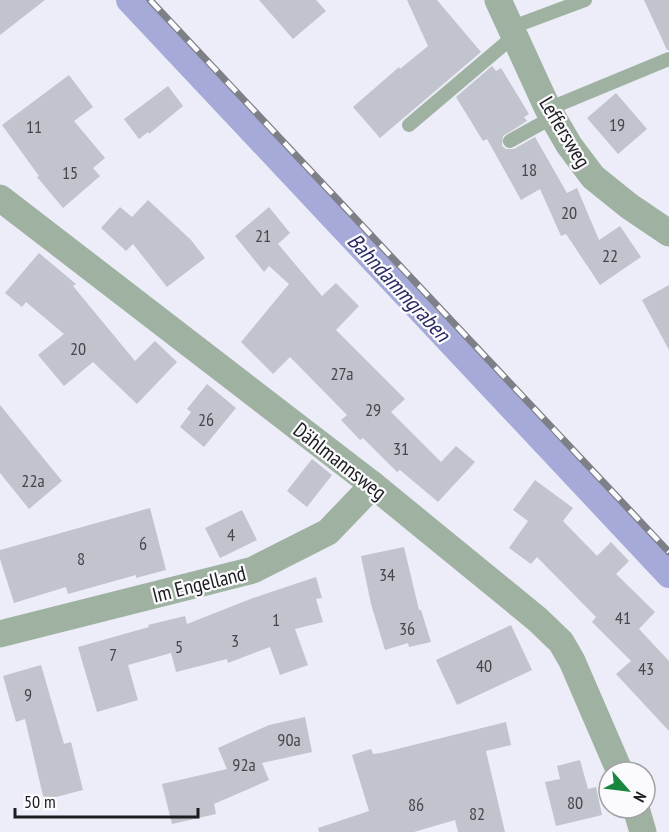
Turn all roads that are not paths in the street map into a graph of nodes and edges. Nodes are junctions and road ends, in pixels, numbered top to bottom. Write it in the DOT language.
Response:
graph roads {
  1 [pos="498,0"];
  2 [pos="585,0"];
  3 [pos="512,32"];
  4 [pos="669,59"];
  5 [pos="550,113"];
  6 [pos="409,125"];
  7 [pos="510,141"];
  8 [pos="0,198"];
  9 [pos="668,232"];
  10 [pos="373,485"];
  11 [pos="0,634"];
  12 [pos="615,760"];
  1 -- 3 [label="street, Leffersweg"];
  2 -- 3 [label="lane"];
  3 -- 5 [label="street, Leffersweg"];
  3 -- 6 [label="lane"];
  4 -- 5 [label="lane"];
  5 -- 7 [label="lane"];
  5 -- 9 [label="street, Leffersweg"];
  8 -- 10 [label="street, Dählmannsweg"];
  10 -- 11 [label="street, Im Engelland"];
  10 -- 12 [label="street, Dählmannsweg"];
}
